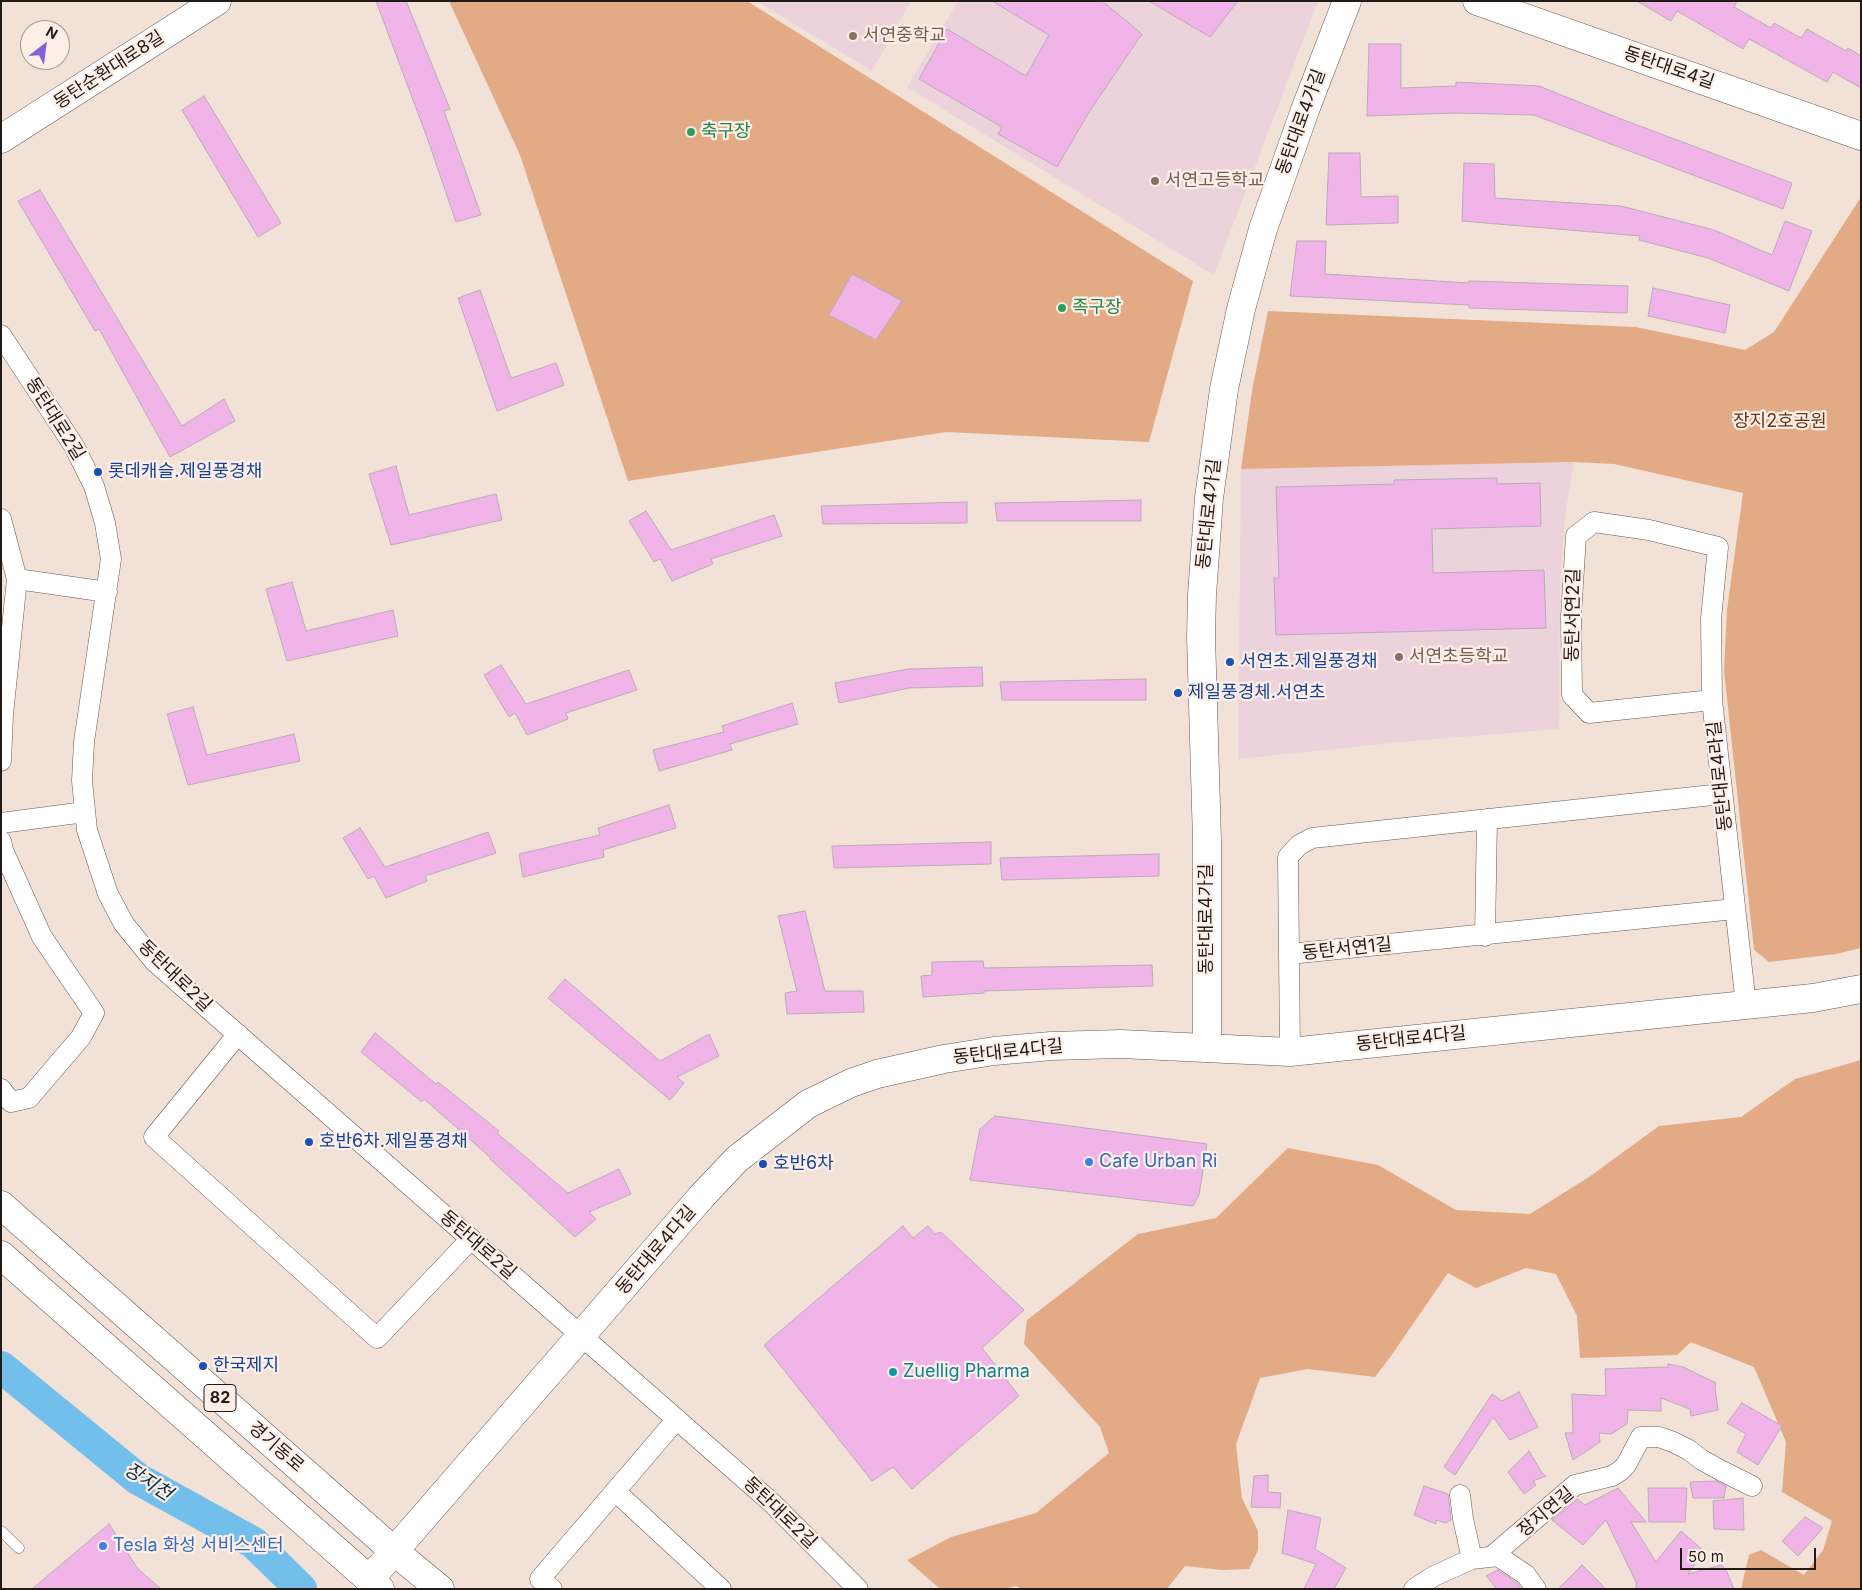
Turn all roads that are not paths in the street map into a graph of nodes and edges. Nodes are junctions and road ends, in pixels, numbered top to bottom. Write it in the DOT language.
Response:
graph roads {
  1 [pos="217,1"];
  2 [pos="1347,1"];
  3 [pos="1477,1"];
  4 [pos="1861,136"];
  5 [pos="1,139"];
  6 [pos="1,335"];
  7 [pos="1,519"];
  8 [pos="1718,547"];
  9 [pos="17,579"];
  10 [pos="107,592"];
  11 [pos="1712,700"];
  12 [pos="2,715"];
  13 [pos="1,761"];
  14 [pos="1722,794"];
  15 [pos="85,812"];
  16 [pos="1487,819"];
  17 [pos="1,823"];
  18 [pos="1,841"];
  19 [pos="1735,909"];
  20 [pos="1485,936"];
  21 [pos="1290,954"];
  22 [pos="1861,989"];
  23 [pos="1746,1005"];
  24 [pos="238,1034"];
  25 [pos="1207,1048"];
  26 [pos="1290,1052"];
  27 [pos="1,1089"];
  28 [pos="1,1206"];
  29 [pos="471,1238"];
  30 [pos="1,1255"];
  31 [pos="581,1335"];
  32 [pos="677,1419"];
  33 [pos="1752,1486"];
  34 [pos="615,1491"];
  35 [pos="1460,1495"];
  36 [pos="1,1531"];
  37 [pos="19,1548"];
  38 [pos="394,1550"];
  39 [pos="1482,1558"];
  40 [pos="374,1584"];
  41 [pos="440,1589"];
  42 [pos="552,1589"];
  43 [pos="721,1589"];
  44 [pos="858,1589"];
  45 [pos="1414,1589"];
  46 [pos="1536,1589"];
  1 -- 5 [label="street, 동탄순환대로8길"];
  2 -- 25 [label="street, 동탄대로4가길"];
  3 -- 4 [label="street, 동탄대로4길"];
  6 -- 10 [label="street, 동탄대로2길"];
  7 -- 9 [label="street"];
  8 -- 11 [label="street, 동탄대로4라길"];
  8 -- 11 [label="street, 동탄서연2길"];
  9 -- 10 [label="street"];
  9 -- 12 [label="street"];
  10 -- 15 [label="street, 동탄대로2길"];
  11 -- 14 [label="street, 동탄대로4라길"];
  12 -- 13 [label="street"];
  14 -- 16 [label="street, 동탄서연1길"];
  14 -- 19 [label="street, 동탄대로4라길"];
  15 -- 17 [label="street"];
  15 -- 24 [label="street, 동탄대로2길"];
  16 -- 20 [label="street"];
  16 -- 21 [label="street, 동탄서연1길"];
  18 -- 27 [label="street"];
  19 -- 20 [label="street, 동탄서연1길"];
  19 -- 23 [label="street, 동탄대로4라길"];
  20 -- 21 [label="street, 동탄서연1길"];
  21 -- 26 [label="street"];
  22 -- 23 [label="street, 동탄대로4다길"];
  23 -- 26 [label="street, 동탄대로4다길"];
  24 -- 29 [label="street, 동탄대로2길"];
  24 -- 29 [label="street"];
  25 -- 26 [label="street, 동탄대로4다길"];
  25 -- 31 [label="street, 동탄대로4다길"];
  28 -- 38 [label="street, 경기동로 / 82"];
  29 -- 31 [label="street, 동탄대로2길"];
  30 -- 40 [label="street, 82"];
  31 -- 32 [label="street, 동탄대로2길"];
  31 -- 38 [label="street, 동탄대로4다길"];
  32 -- 34 [label="street"];
  32 -- 44 [label="street, 동탄대로2길"];
  33 -- 39 [label="street, 장지연길"];
  34 -- 42 [label="street"];
  34 -- 43 [label="street"];
  35 -- 39 [label="street"];
  36 -- 37 [label="lane"];
  38 -- 40 [label="street, 동탄대로4다길"];
  38 -- 41 [label="street, 경기동로 / 82"];
  39 -- 45 [label="street"];
  39 -- 46 [label="street"];
}
